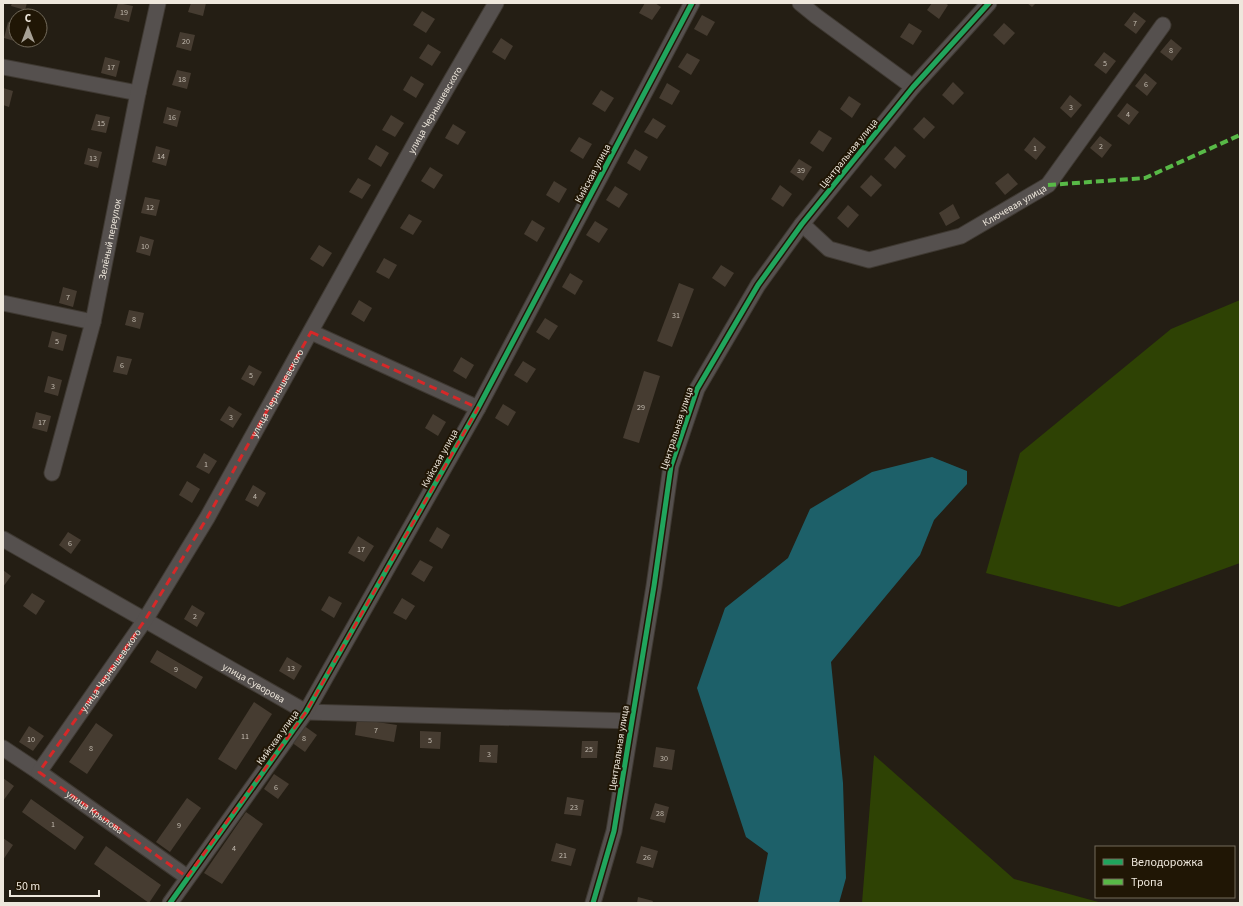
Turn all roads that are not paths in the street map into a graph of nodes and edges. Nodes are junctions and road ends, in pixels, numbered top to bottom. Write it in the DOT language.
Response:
graph roads {
  1 [pos="158,3"];
  2 [pos="496,3"];
  3 [pos="692,3"];
  4 [pos="800,3"];
  5 [pos="989,3"];
  6 [pos="1163,25"];
  7 [pos="3,67"];
  8 [pos="913,87"];
  9 [pos="138,93"];
  10 [pos="802,224"];
  11 [pos="3,303"];
  12 [pos="93,322"];
  13 [pos="311,332"];
  14 [pos="478,408"];
  15 [pos="52,474"];
  16 [pos="3,539"];
  17 [pos="145,620"];
  18 [pos="306,712"];
  19 [pos="631,721"];
  20 [pos="3,748"];
  21 [pos="39,772"];
  22 [pos="187,877"];
  23 [pos="170,903"];
  24 [pos="593,903"];
  1 -- 9 [label="street, Зелёный переулок"];
  2 -- 13 [label="street, улица Чернышевского"];
  3 -- 14 [label="street, Кийская улица"];
  4 -- 8 [label="street"];
  5 -- 8 [label="street, Центральная улица"];
  6 -- 10 [label="street, Ключевая улица"];
  7 -- 9 [label="street"];
  8 -- 10 [label="street, Центральная улица"];
  9 -- 12 [label="street, Зелёный переулок"];
  10 -- 19 [label="street, Центральная улица"];
  11 -- 12 [label="street"];
  12 -- 15 [label="street, Зелёный переулок"];
  13 -- 14 [label="street"];
  13 -- 17 [label="street, улица Чернышевского"];
  14 -- 18 [label="street, Кийская улица"];
  16 -- 17 [label="street, улица Суворова"];
  17 -- 18 [label="street, улица Суворова"];
  17 -- 21 [label="street, улица Чернышевского"];
  18 -- 19 [label="street, улица Суворова"];
  18 -- 22 [label="street, Кийская улица"];
  19 -- 24 [label="street, Центральная улица"];
  20 -- 21 [label="street, улица Крылова"];
  21 -- 22 [label="street, улица Крылова"];
  22 -- 23 [label="street, Кийская улица"];
}
